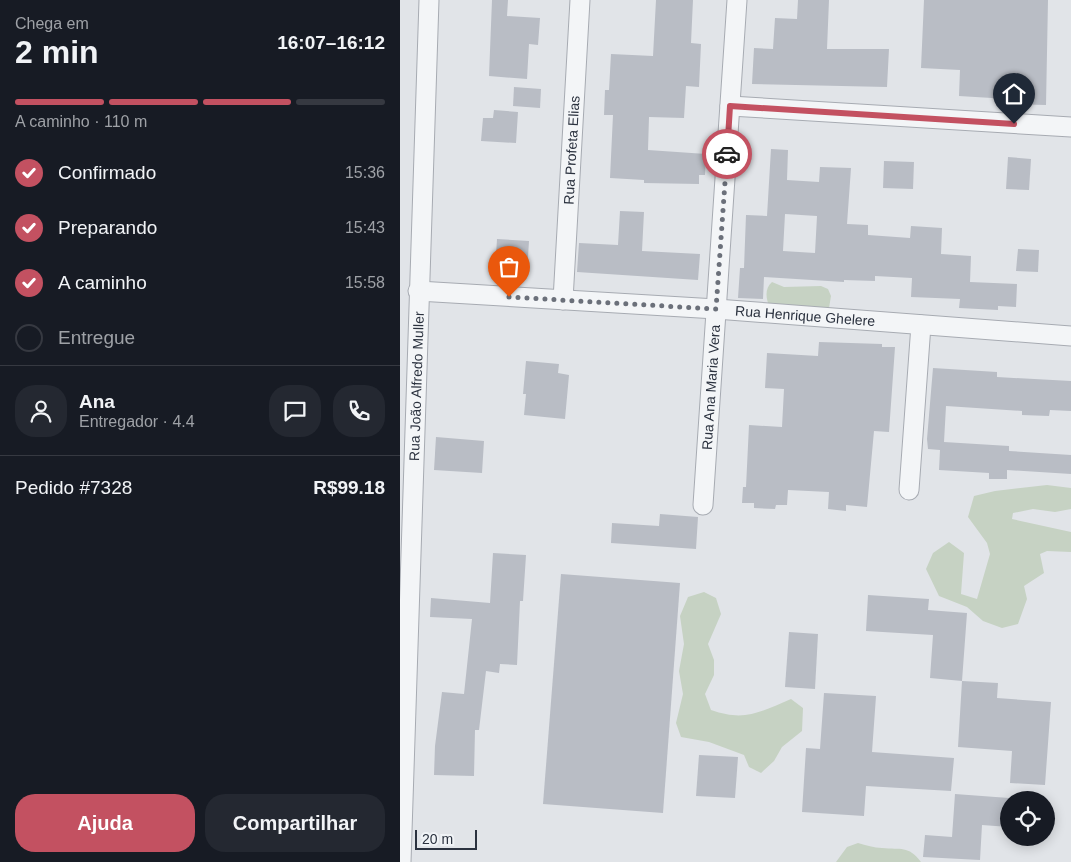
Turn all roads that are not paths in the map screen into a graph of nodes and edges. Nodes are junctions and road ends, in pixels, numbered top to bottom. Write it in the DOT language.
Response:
graph roads {
  1 [pos="429,0"];
  2 [pos="580,0"];
  3 [pos="738,0"];
  4 [pos="730,106"];
  5 [pos="1071,127"];
  6 [pos="418,291"];
  7 [pos="564,300"];
  8 [pos="716,309"];
  9 [pos="922,325"];
  10 [pos="1071,336"];
  11 [pos="909,490"];
  12 [pos="703,505"];
  13 [pos="401,862"];
  1 -- 6 [label="street, Rua João Alfredo Muller"];
  2 -- 7 [label="street, Rua Profeta Elias"];
  3 -- 4 [label="street, Rua Ana Maria Vera"];
  4 -- 5 [label="street"];
  4 -- 8 [label="street, Rua Ana Maria Vera"];
  6 -- 7 [label="street, Rua Henrique Ghelere"];
  6 -- 13 [label="street, Rua João Alfredo Muller"];
  7 -- 8 [label="street, Rua Henrique Ghelere"];
  8 -- 9 [label="street, Rua Henrique Ghelere"];
  8 -- 12 [label="street, Rua Ana Maria Vera"];
  9 -- 10 [label="street, Rua Henrique Ghelere"];
  9 -- 11 [label="street"];
}
